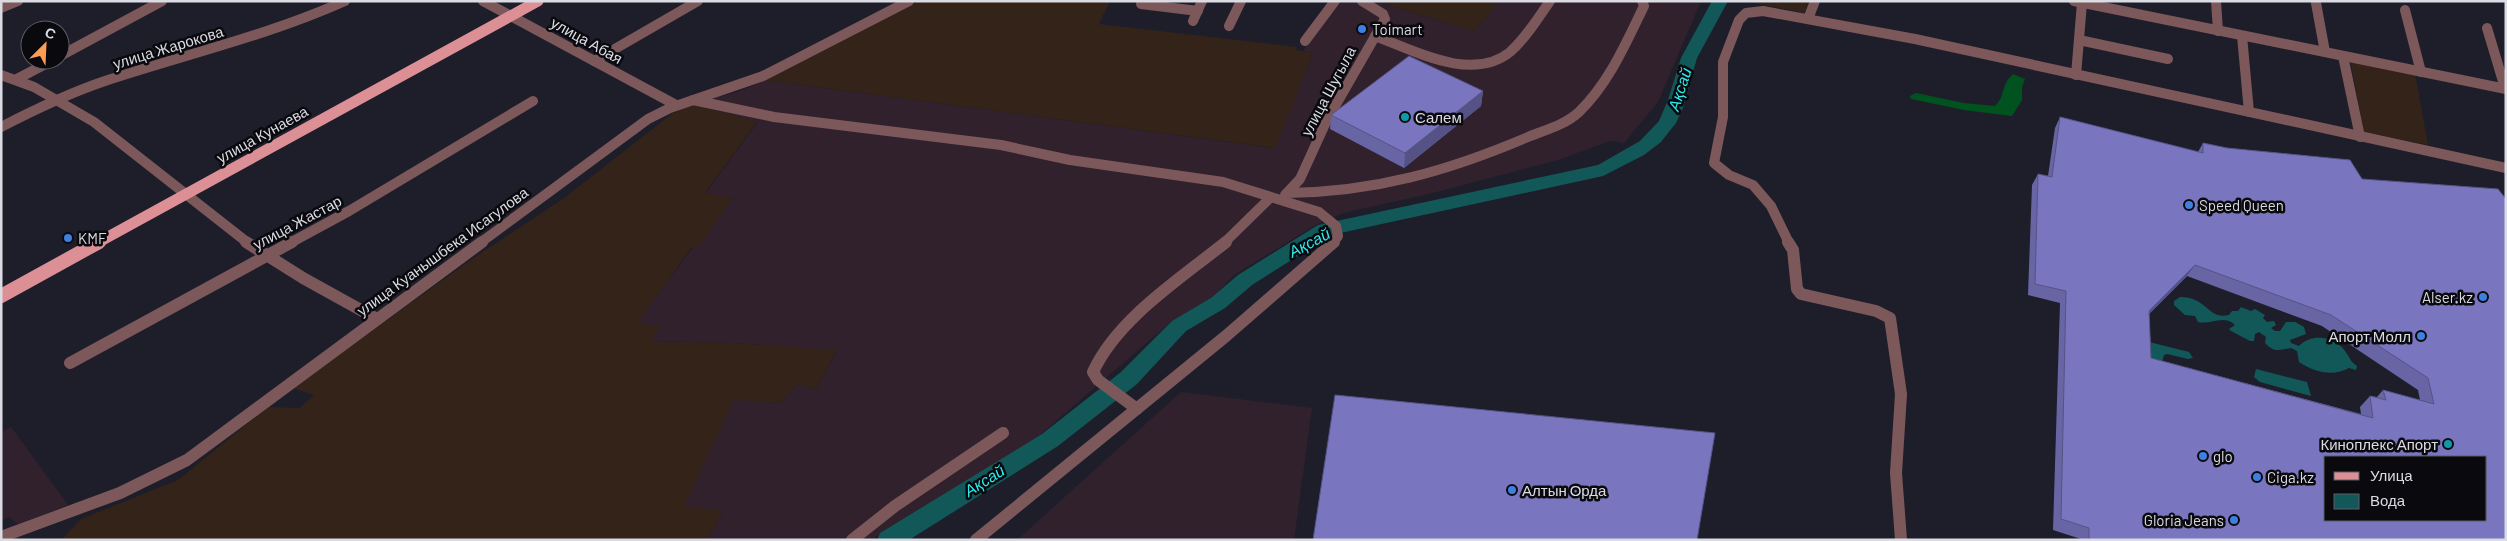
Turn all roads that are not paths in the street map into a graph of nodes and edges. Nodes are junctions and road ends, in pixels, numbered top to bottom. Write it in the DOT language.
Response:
graph roads {
  1 [pos="18,1"];
  2 [pos="162,1"];
  3 [pos="345,1"];
  4 [pos="483,1"];
  5 [pos="538,1"];
  6 [pos="698,1"];
  7 [pos="909,1"];
  8 [pos="1202,1"];
  9 [pos="1241,1"];
  10 [pos="1335,1"];
  11 [pos="1362,1"];
  12 [pos="1550,1"];
  13 [pos="1642,1"];
  14 [pos="1815,1"];
  15 [pos="2216,1"];
  16 [pos="2078,2"];
  17 [pos="2316,3"];
  18 [pos="1141,4"];
  19 [pos="2114,5"];
  20 [pos="1,8"];
  21 [pos="2405,10"];
  22 [pos="1198,11"];
  23 [pos="511,15"];
  24 [pos="1808,19"];
  25 [pos="1193,22"];
  26 [pos="1230,26"];
  27 [pos="2487,28"];
  28 [pos="2218,31"];
  29 [pos="1375,36"];
  30 [pos="2242,36"];
  31 [pos="2079,40"];
  32 [pos="1305,41"];
  33 [pos="70,51"];
  34 [pos="2324,52"];
  35 [pos="2343,56"];
  36 [pos="2168,60"];
  37 [pos="594,61"];
  38 [pos="34,70"];
  39 [pos="2421,72"];
  40 [pos="1,74"];
  41 [pos="2076,75"];
  42 [pos="17,79"];
  43 [pos="2505,89"];
  44 [pos="59,98"];
  45 [pos="693,100"];
  46 [pos="533,101"];
  47 [pos="676,105"];
  48 [pos="2249,112"];
  49 [pos="1,127"];
  50 [pos="2360,136"];
  51 [pos="2506,168"];
  52 [pos="186,193"];
  53 [pos="1287,193"];
  54 [pos="1274,199"];
  55 [pos="268,255"];
  56 [pos="1,296"];
  57 [pos="377,319"];
  58 [pos="70,363"];
  59 [pos="1137,409"];
  60 [pos="1003,433"];
  61 [pos="1,537"];
  62 [pos="852,540"];
  63 [pos="976,540"];
  64 [pos="1901,540"];
  1 -- 20 [label="street"];
  2 -- 33 [label="street"];
  3 -- 44 [label="street, улица Жарокова"];
  4 -- 23 [label="street, улица Абая"];
  5 -- 23 [label="main road, улица Кунаева"];
  6 -- 37 [label="street"];
  7 -- 45 [label="street, улица Куанышбека Исагулова"];
  8 -- 22 [label="street"];
  9 -- 26 [label="street"];
  10 -- 32 [label="street"];
  11 -- 29 [label="street, улица Шугыла"];
  12 -- 29 [label="street"];
  13 -- 53 [label="street"];
  14 -- 24 [label="street"];
  15 -- 28 [label="street"];
  16 -- 19 [label="street"];
  16 -- 31 [label="street"];
  17 -- 34 [label="street"];
  18 -- 22 [label="street"];
  19 -- 28 [label="street"];
  21 -- 39 [label="street"];
  22 -- 25 [label="street"];
  23 -- 37 [label="street, улица Абая"];
  23 -- 52 [label="main road, улица Кунаева"];
  24 -- 41 [label="street"];
  24 -- 64 [label="street"];
  27 -- 43 [label="street"];
  28 -- 30 [label="street"];
  29 -- 53 [label="street, улица Шугыла"];
  30 -- 34 [label="street"];
  30 -- 48 [label="street"];
  31 -- 36 [label="street"];
  31 -- 41 [label="street"];
  34 -- 35 [label="street"];
  35 -- 39 [label="street"];
  35 -- 50 [label="street"];
  37 -- 47 [label="street, улица Абая"];
  38 -- 42 [label="street"];
  39 -- 43 [label="street"];
  40 -- 42 [label="street"];
  41 -- 48 [label="street"];
  42 -- 44 [label="street"];
  44 -- 49 [label="street, улица Жарокова"];
  44 -- 52 [label="street"];
  45 -- 47 [label="street, улица Куанышбека Исагулова"];
  45 -- 54 [label="street"];
  46 -- 55 [label="street, улица Жастар"];
  47 -- 57 [label="street, улица Куанышбека Исагулова"];
  48 -- 50 [label="street"];
  50 -- 51 [label="street"];
  52 -- 55 [label="street"];
  52 -- 56 [label="main road, улица Кунаева"];
  53 -- 54 [label="street, улица Шугыла"];
  54 -- 59 [label="street, улица Шугыла"];
  54 -- 59 [label="street"];
  55 -- 57 [label="street"];
  55 -- 58 [label="street, улица Жастар"];
  57 -- 61 [label="street, улица Куанышбека Исагулова"];
  59 -- 63 [label="street"];
  60 -- 62 [label="street"];
}
